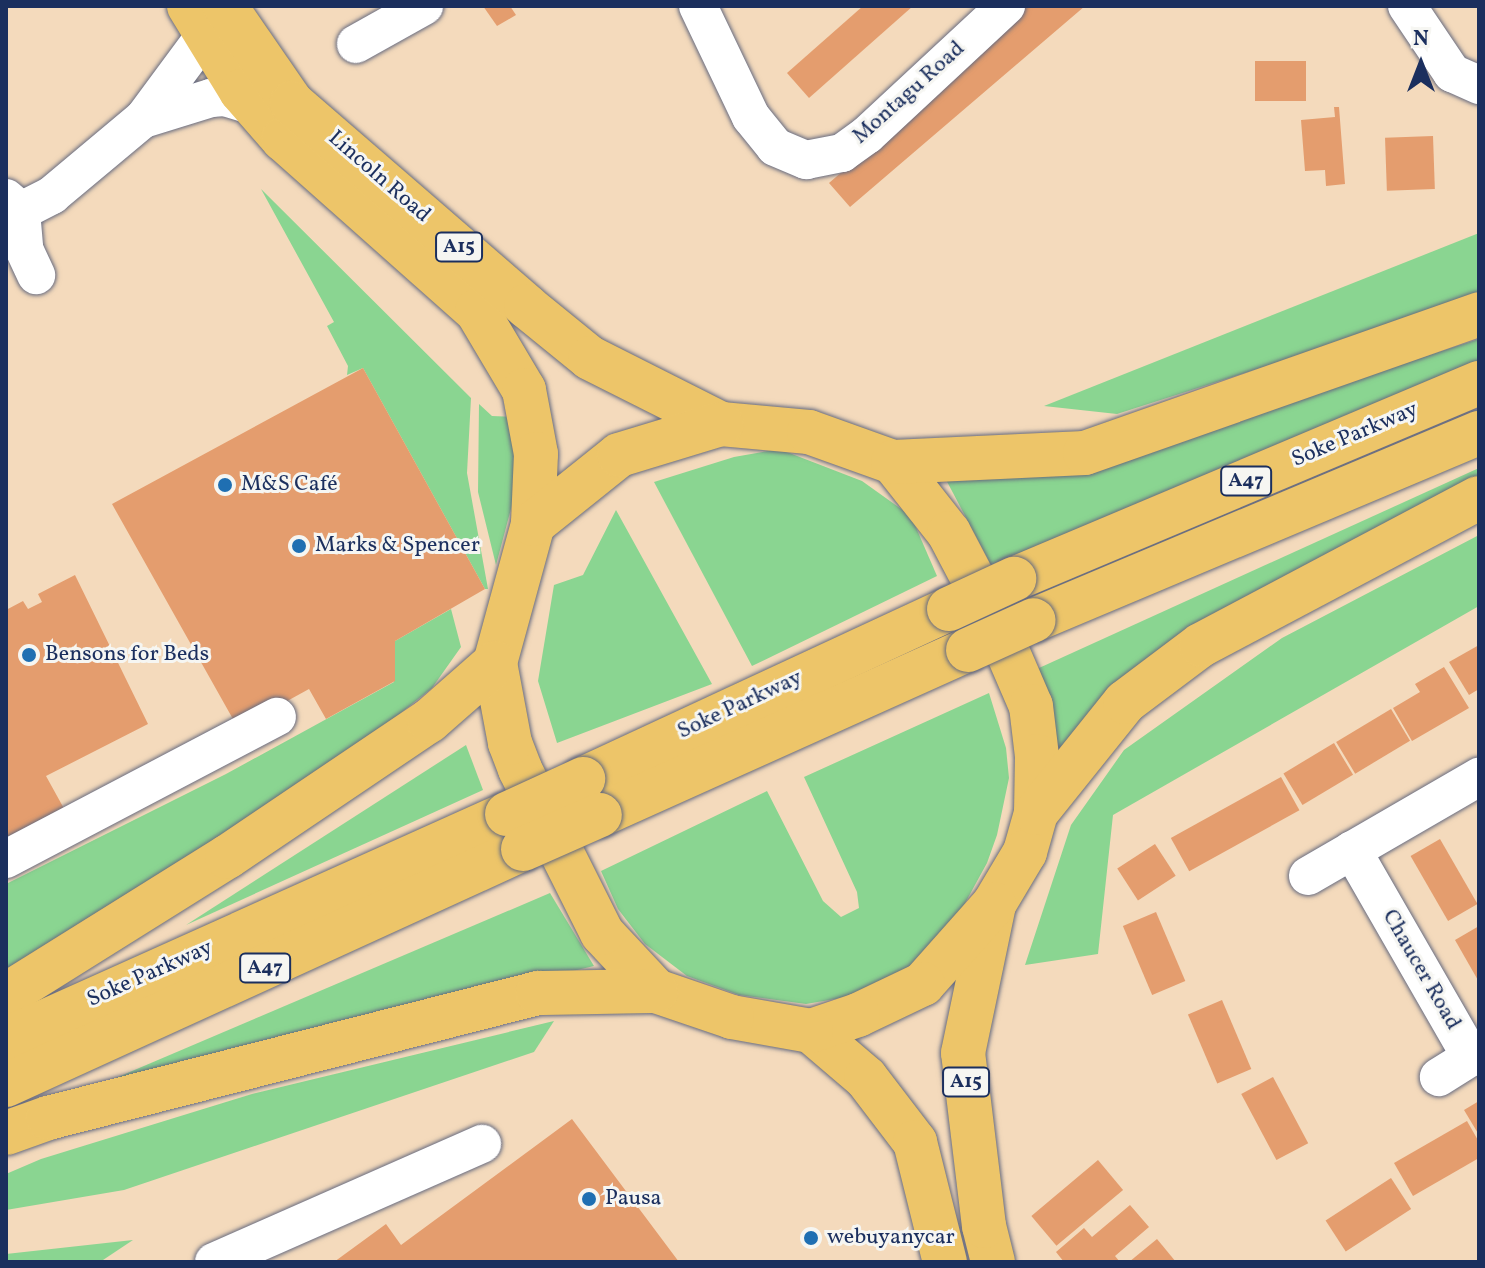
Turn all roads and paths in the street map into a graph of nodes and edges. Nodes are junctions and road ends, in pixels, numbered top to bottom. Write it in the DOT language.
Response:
graph roads {
  1 [pos="424,6"];
  2 [pos="698,6"];
  3 [pos="1006,6"];
  4 [pos="1407,6"];
  5 [pos="207,15"];
  6 [pos="356,44"];
  7 [pos="1479,85"];
  8 [pos="254,106"];
  9 [pos="143,119"];
  10 [pos="14,204"];
  11 [pos="36,275"];
  12 [pos="1479,314"];
  13 [pos="1479,383"];
  14 [pos="721,424"];
  15 [pos="1479,433"];
  16 [pos="893,462"];
  17 [pos="1479,498"];
  18 [pos="533,524"];
  19 [pos="495,663"];
  20 [pos="277,717"];
  21 [pos="1479,777"];
  22 [pos="591,797"];
  23 [pos="1036,813"];
  24 [pos="515,832"];
  25 [pos="1352,850"];
  26 [pos="6,859"];
  27 [pos="1308,876"];
  28 [pos="994,904"];
  29 [pos="656,991"];
  30 [pos="6,995"];
  31 [pos="811,1031"];
  32 [pos="6,1039"];
  33 [pos="1475,1056"];
  34 [pos="1439,1077"];
  35 [pos="6,1085"];
  36 [pos="6,1133"];
  37 [pos="482,1144"];
  38 [pos="214,1262"];
  39 [pos="945,1262"];
  40 [pos="993,1262"];
  1 -- 6 [label="street"];
  2 -- 3 [label="street, Montagu Road"];
  4 -- 7 [label="street"];
  5 -- 8 [label="main road, Lincoln Road / A15"];
  5 -- 9 [label="street"];
  5 -- 14 [label="main road, Lincoln Road / A15"];
  8 -- 9 [label="street"];
  8 -- 18 [label="main road, Lincoln Road / A15"];
  9 -- 10 [label="street"];
  10 -- 11 [label="street"];
  12 -- 16 [label="main road"];
  13 -- 22 [label="main road, Soke Parkway / A47, bridge"];
  14 -- 16 [label="main road"];
  14 -- 18 [label="main road"];
  15 -- 22 [label="main road, Soke Parkway / A47, bridge"];
  16 -- 23 [label="main road"];
  17 -- 23 [label="main road"];
  18 -- 19 [label="main road, Lincoln Road"];
  19 -- 29 [label="main road"];
  19 -- 30 [label="main road"];
  20 -- 26 [label="street"];
  21 -- 25 [label="street"];
  22 -- 24 [label="main road, Soke Parkway / A47, bridge"];
  23 -- 28 [label="main road"];
  24 -- 32 [label="main road, Soke Parkway / A47"];
  24 -- 35 [label="main road, Soke Parkway / A47"];
  25 -- 27 [label="street"];
  25 -- 33 [label="street, Chaucer Road"];
  28 -- 31 [label="main road"];
  28 -- 40 [label="main road, A15"];
  29 -- 31 [label="main road"];
  29 -- 36 [label="main road"];
  31 -- 39 [label="main road"];
  33 -- 34 [label="street, Chaucer Road"];
  37 -- 38 [label="street"];
}
